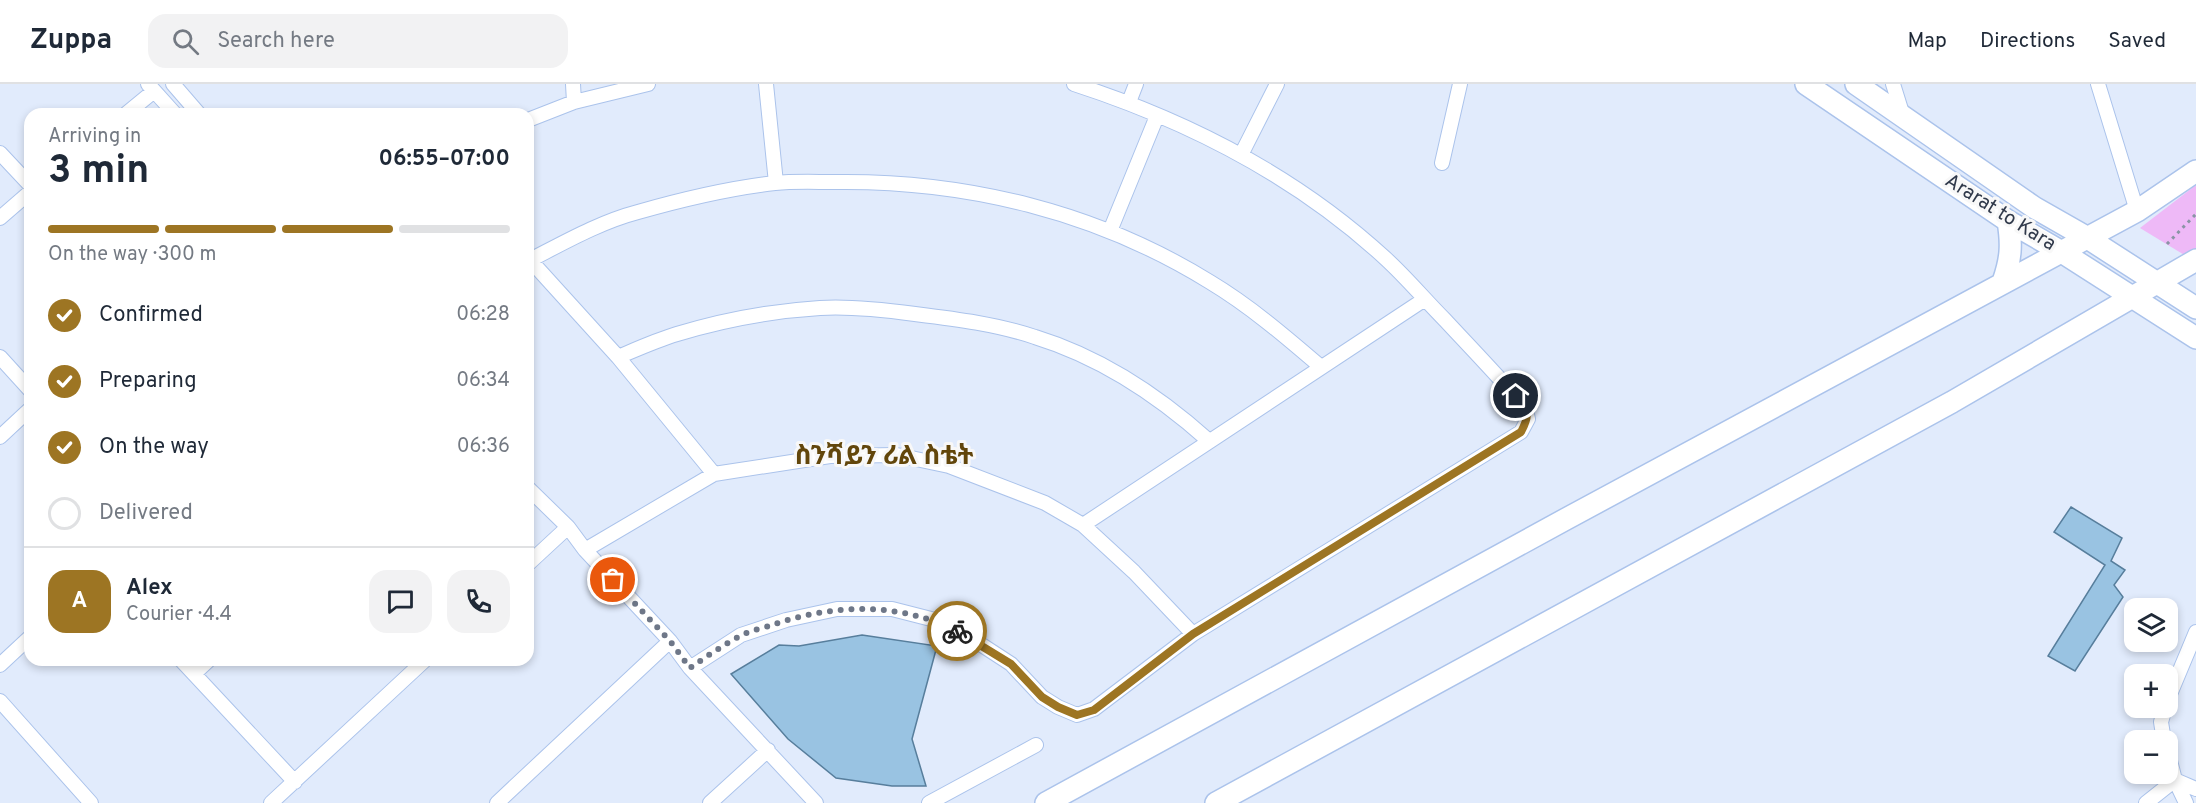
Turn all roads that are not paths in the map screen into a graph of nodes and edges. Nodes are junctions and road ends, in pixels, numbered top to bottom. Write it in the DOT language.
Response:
graph roads {
  1 [pos="573,84"];
  2 [pos="648,84"];
  3 [pos="766,84"];
  4 [pos="1074,84"];
  5 [pos="1136,84"];
  6 [pos="1277,84"];
  7 [pos="1460,84"];
  8 [pos="1806,84"];
  9 [pos="1856,84"];
  10 [pos="1893,84"];
  11 [pos="2098,84"];
  12 [pos="176,85"];
  13 [pos="151,87"];
  14 [pos="574,102"];
  15 [pos="1129,102"];
  16 [pos="132,108"];
  17 [pos="170,108"];
  18 [pos="194,108"];
  19 [pos="1157,116"];
  20 [pos="1903,117"];
  21 [pos="534,118"];
  22 [pos="0,153"];
  23 [pos="1241,155"];
  24 [pos="1442,163"];
  25 [pos="2196,171"];
  26 [pos="24,179"];
  27 [pos="776,183"];
  28 [pos="24,197"];
  29 [pos="2137,211"];
  30 [pos="0,218"];
  31 [pos="2008,221"];
  32 [pos="1110,231"];
  33 [pos="2086,237"];
  34 [pos="2060,251"];
  35 [pos="534,257"];
  36 [pos="2196,260"];
  37 [pos="534,265"];
  38 [pos="2003,282"];
  39 [pos="2157,284"];
  40 [pos="2132,297"];
  41 [pos="1425,299"];
  42 [pos="2196,308"];
  43 [pos="2196,338"];
  44 [pos="0,357"];
  45 [pos="618,357"];
  46 [pos="1321,367"];
  47 [pos="24,383"];
  48 [pos="24,415"];
  49 [pos="0,437"];
  50 [pos="1209,441"];
  51 [pos="714,474"];
  52 [pos="534,494"];
  53 [pos="1083,525"];
  54 [pos="568,527"];
  55 [pos="585,550"];
  56 [pos="534,558"];
  57 [pos="2196,633"];
  58 [pos="1193,634"];
  59 [pos="670,641"];
  60 [pos="24,643"];
  61 [pos="0,665"];
  62 [pos="187,666"];
  63 [pos="203,666"];
  64 [pos="419,666"];
  65 [pos="690,668"];
  66 [pos="194,674"];
  67 [pos="2178,675"];
  68 [pos="0,701"];
  69 [pos="1036,744"];
  70 [pos="768,750"];
  71 [pos="2178,781"];
  72 [pos="295,782"];
  73 [pos="2170,784"];
  74 [pos="2177,784"];
  75 [pos="2196,789"];
  76 [pos="92,803"];
  77 [pos="272,803"];
  78 [pos="497,803"];
  79 [pos="710,803"];
  80 [pos="816,803"];
  81 [pos="929,803"];
  82 [pos="1046,803"];
  83 [pos="1216,803"];
  84 [pos="2146,803"];
  85 [pos="2186,803"];
  1 -- 14 [label="street"];
  2 -- 14 [label="street"];
  3 -- 27 [label="street"];
  4 -- 15 [label="street"];
  5 -- 15 [label="street"];
  6 -- 23 [label="street"];
  7 -- 24 [label="street"];
  8 -- 31 [label="main road, Ararat to Kara"];
  9 -- 20 [label="main road, Ararat to Kara"];
  10 -- 20 [label="street"];
  11 -- 29 [label="street"];
  12 -- 18 [label="street"];
  13 -- 16 [label="street"];
  13 -- 17 [label="street"];
  14 -- 21 [label="street"];
  15 -- 19 [label="street"];
  19 -- 23 [label="street"];
  19 -- 32 [label="street"];
  20 -- 33 [label="main road, Ararat to Kara"];
  22 -- 26 [label="street"];
  23 -- 41 [label="street"];
  25 -- 29 [label="main road"];
  27 -- 32 [label="street"];
  27 -- 35 [label="street"];
  28 -- 30 [label="street"];
  29 -- 33 [label="main road"];
  31 -- 34 [label="main road, Ararat to Kara"];
  31 -- 38 [label="main road"];
  32 -- 46 [label="street"];
  33 -- 34 [label="main road"];
  33 -- 39 [label="main road, Ararat to Kara"];
  34 -- 38 [label="main road"];
  34 -- 40 [label="main road, Ararat to Kara"];
  36 -- 39 [label="main road"];
  37 -- 45 [label="street"];
  38 -- 82 [label="main road"];
  39 -- 40 [label="main road"];
  39 -- 42 [label="main road, Ararat to Kara"];
  40 -- 43 [label="main road, Ararat to Kara"];
  40 -- 83 [label="main road"];
  41 -- 46 [label="street"];
  41 -- 58 [label="street"];
  44 -- 47 [label="street"];
  45 -- 50 [label="street"];
  45 -- 51 [label="street"];
  46 -- 50 [label="street"];
  48 -- 49 [label="street"];
  50 -- 53 [label="street"];
  51 -- 53 [label="street"];
  51 -- 55 [label="street"];
  52 -- 54 [label="street"];
  53 -- 58 [label="street"];
  54 -- 55 [label="street"];
  54 -- 56 [label="street"];
  55 -- 59 [label="street"];
  57 -- 67 [label="street"];
  58 -- 65 [label="street"];
  59 -- 65 [label="street"];
  59 -- 78 [label="street"];
  60 -- 61 [label="street"];
  62 -- 66 [label="street"];
  63 -- 66 [label="street"];
  64 -- 72 [label="street"];
  65 -- 70 [label="street"];
  66 -- 72 [label="street"];
  68 -- 76 [label="street"];
  69 -- 81 [label="street"];
  70 -- 79 [label="street"];
  70 -- 80 [label="street"];
  71 -- 75 [label="street"];
  72 -- 77 [label="street"];
  73 -- 84 [label="street"];
  74 -- 85 [label="street"];
}
